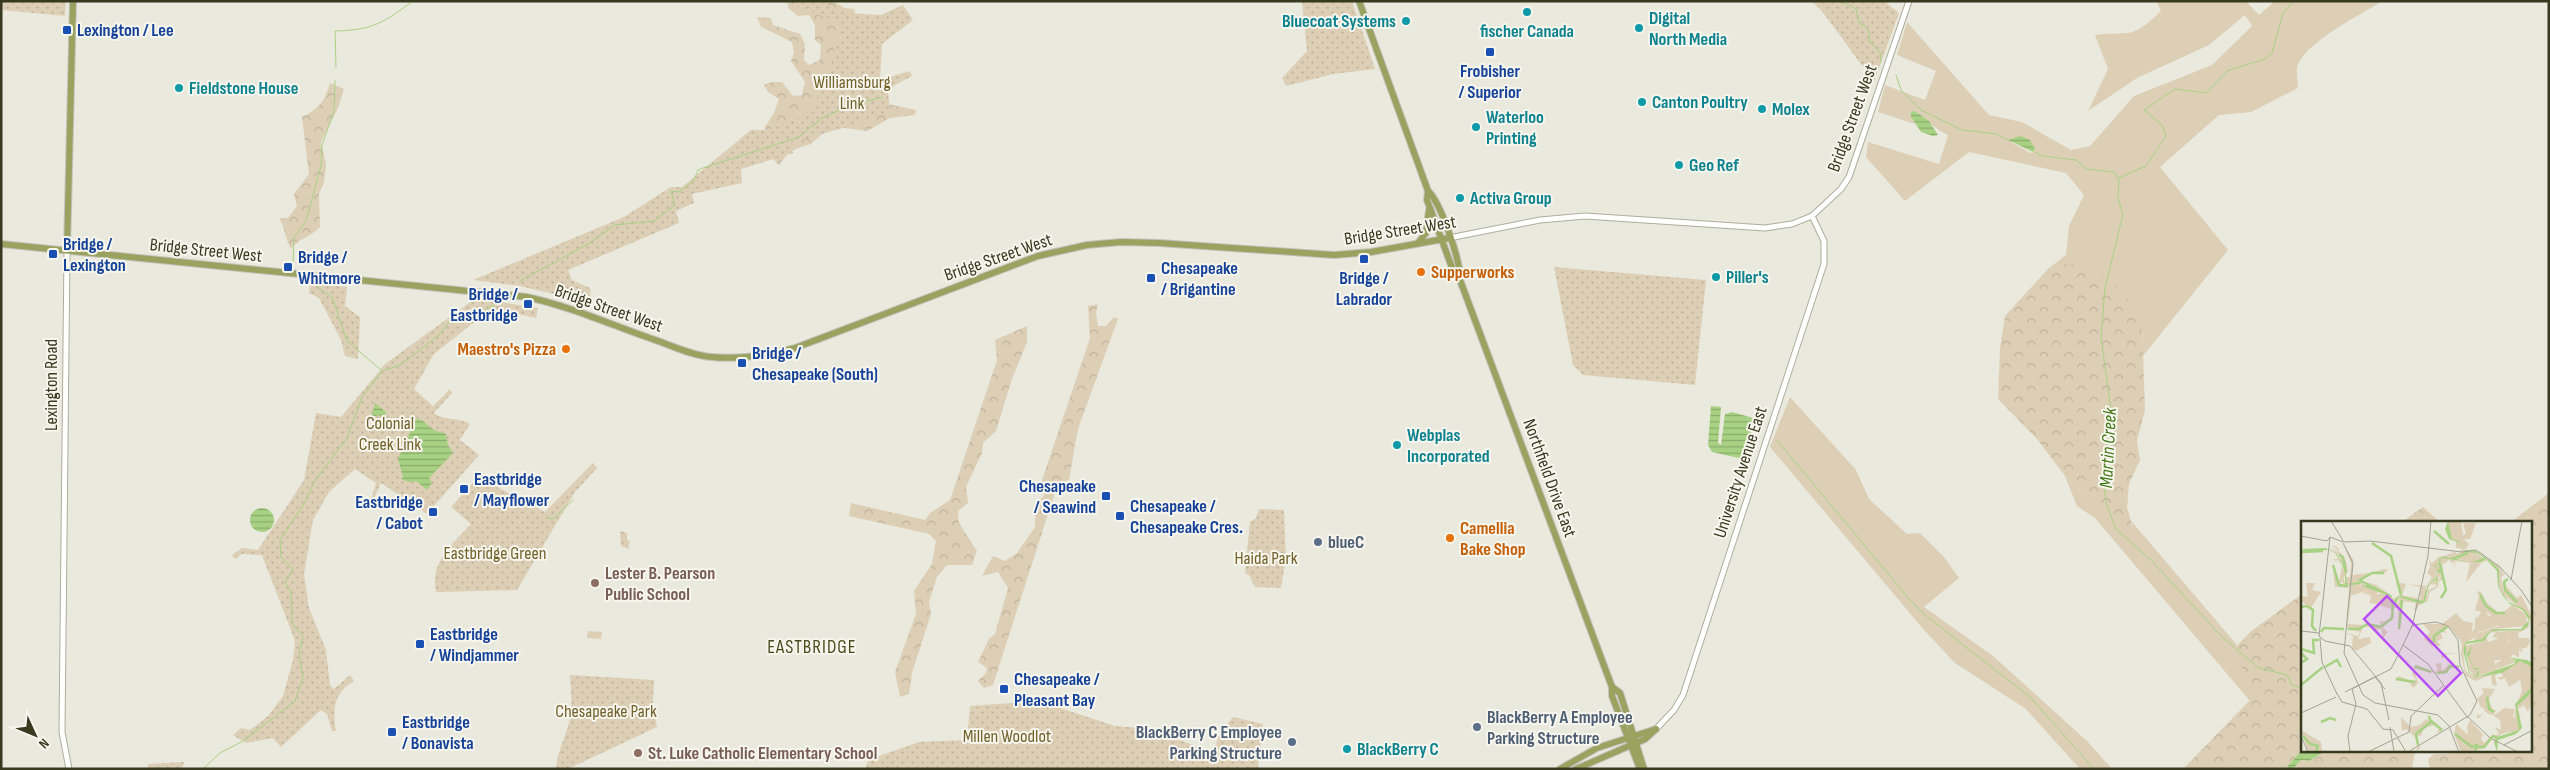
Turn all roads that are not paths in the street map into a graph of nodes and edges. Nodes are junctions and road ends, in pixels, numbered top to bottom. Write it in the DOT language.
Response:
graph roads {
  1 [pos="73,1"];
  2 [pos="1359,1"];
  3 [pos="1909,1"];
  4 [pos="1428,191"];
  5 [pos="1430,208"];
  6 [pos="1812,216"];
  7 [pos="1449,238"];
  8 [pos="1442,239"];
  9 [pos="1418,243"];
  10 [pos="1,244"];
  11 [pos="66,250"];
  12 [pos="1460,280"];
  13 [pos="1612,686"];
  14 [pos="1656,729"];
  15 [pos="1635,735"];
  16 [pos="1628,738"];
  17 [pos="1634,744"];
  18 [pos="69,769"];
  19 [pos="1560,769"];
  20 [pos="1576,769"];
  21 [pos="1640,769"];
  22 [pos="1644,769"];
  1 -- 11 [label="main road, Lexington Road"];
  2 -- 4 [label="main road, Northfield Drive East"];
  3 -- 6 [label="street, Bridge Street West"];
  4 -- 5 [label="main road, Northfield Drive East"];
  4 -- 7 [label="main road, Northfield Drive East"];
  5 -- 8 [label="main road, Northfield Drive East"];
  5 -- 9 [label="main road"];
  6 -- 7 [label="street, Bridge Street West"];
  6 -- 14 [label="street, University Avenue East"];
  7 -- 8 [label="main road, Bridge Street West"];
  7 -- 12 [label="main road, Northfield Drive East"];
  8 -- 9 [label="main road, Bridge Street West"];
  8 -- 12 [label="main road, Northfield Drive East"];
  9 -- 11 [label="main road, Bridge Street West"];
  10 -- 11 [label="main road, Bridge Street West"];
  11 -- 18 [label="street, Lexington Road"];
  12 -- 13 [label="main road, Northfield Drive East"];
  13 -- 15 [label="main road, Northfield Drive East"];
  13 -- 16 [label="main road, Northfield Drive East"];
  14 -- 15 [label="main road"];
  14 -- 17 [label="main road, University Avenue East"];
  15 -- 16 [label="main road"];
  15 -- 17 [label="main road, Northfield Drive East"];
  16 -- 17 [label="main road, Northfield Drive East"];
  16 -- 19 [label="main road"];
  17 -- 20 [label="main road, University Avenue East"];
  17 -- 21 [label="main road, Northfield Drive East"];
  17 -- 22 [label="main road, Northfield Drive East"];
}
